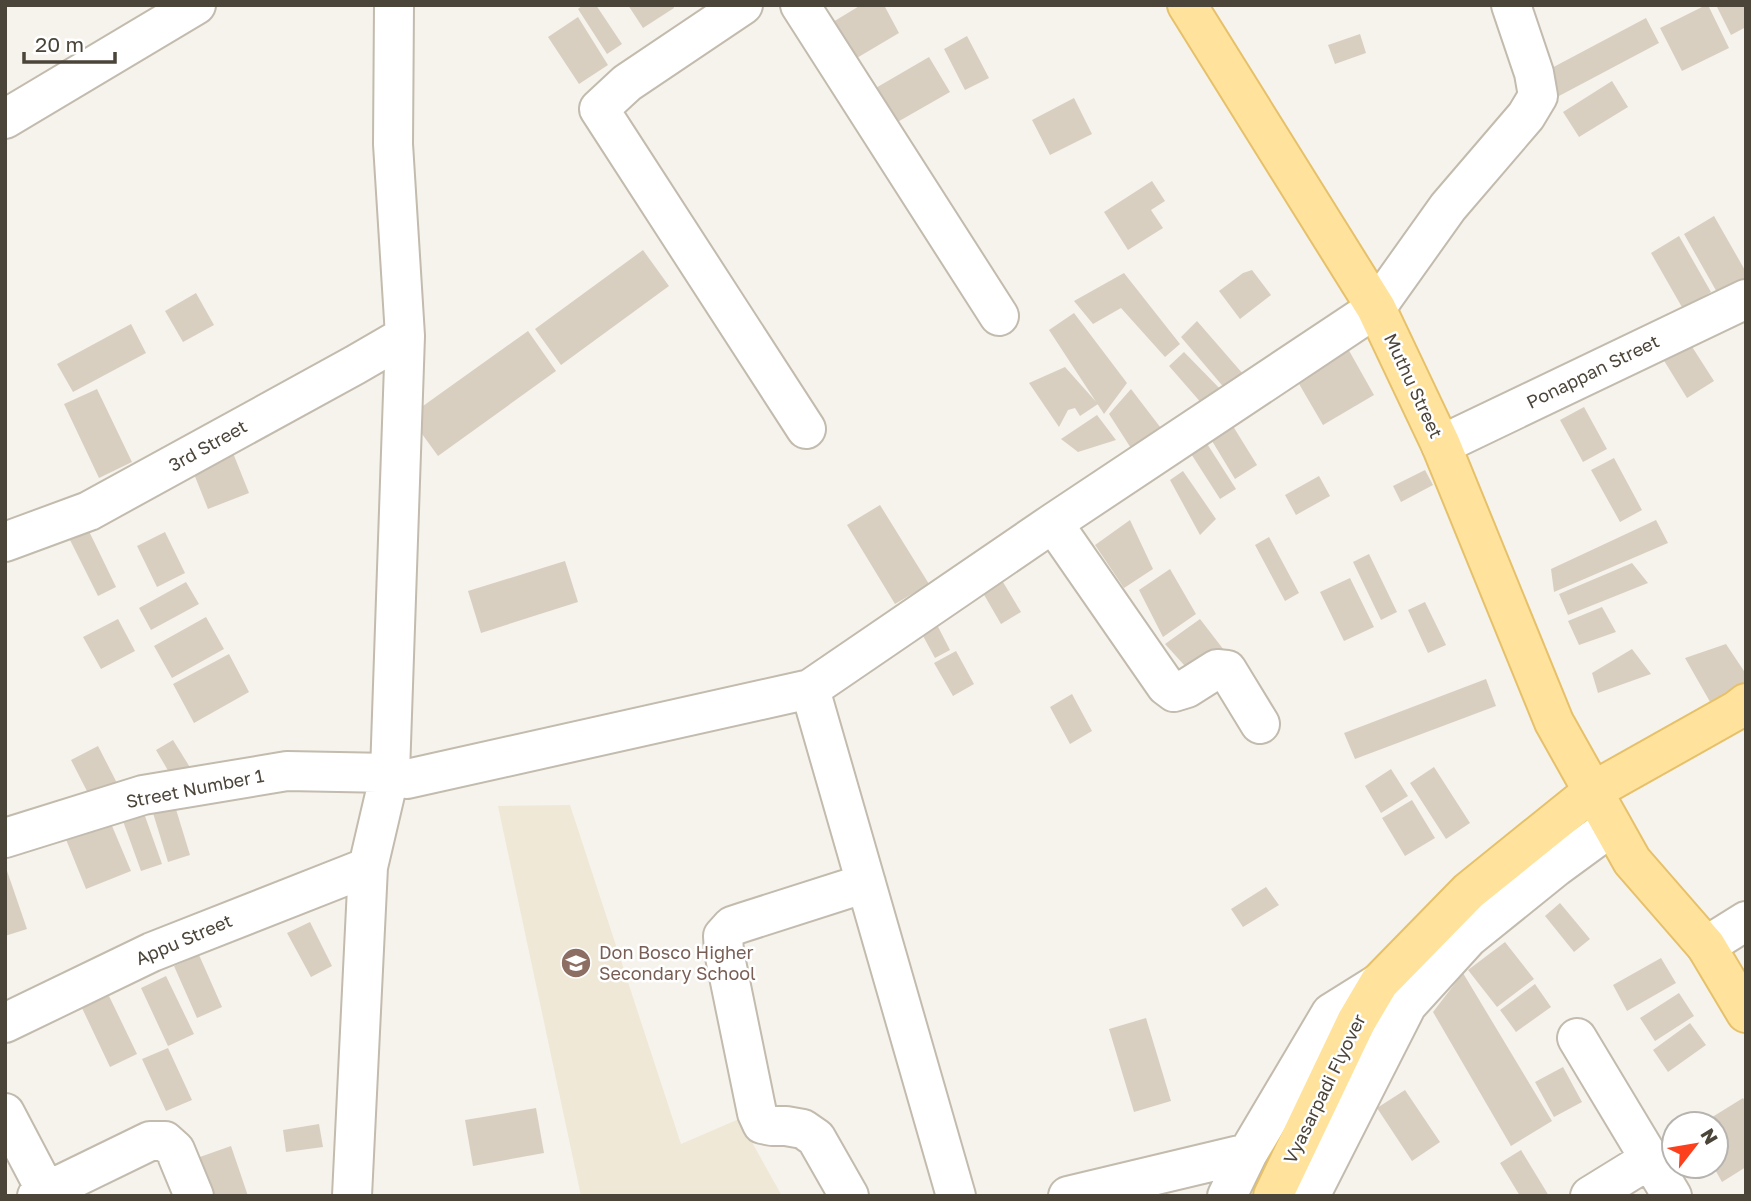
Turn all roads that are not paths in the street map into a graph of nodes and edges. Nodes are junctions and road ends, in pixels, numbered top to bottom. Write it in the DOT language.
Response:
graph roads {
  1 [pos="196,5"];
  2 [pos="394,5"];
  3 [pos="743,5"];
  4 [pos="800,5"];
  5 [pos="1187,5"];
  6 [pos="1511,5"];
  7 [pos="5,119"];
  8 [pos="1746,299"];
  9 [pos="1376,308"];
  10 [pos="999,316"];
  11 [pos="405,336"];
  12 [pos="806,429"];
  13 [pos="1441,445"];
  14 [pos="1053,523"];
  15 [pos="6,540"];
  16 [pos="810,689"];
  17 [pos="1746,703"];
  18 [pos="1260,724"];
  19 [pos="390,773"];
  20 [pos="1593,791"];
  21 [pos="1612,825"];
  22 [pos="5,838"];
  23 [pos="368,867"];
  24 [pos="866,883"];
  25 [pos="1746,921"];
  26 [pos="1706,946"];
  27 [pos="1379,984"];
  28 [pos="1746,1013"];
  29 [pos="5,1023"];
  30 [pos="1577,1038"];
  31 [pos="5,1113"];
  32 [pos="1248,1153"];
  33 [pos="1650,1159"];
  34 [pos="41,1194"];
  35 [pos="194,1196"];
  36 [pos="352,1196"];
  37 [pos="849,1196"];
  38 [pos="956,1196"];
  39 [pos="1068,1196"];
  40 [pos="1227,1196"];
  41 [pos="1273,1196"];
  42 [pos="1310,1196"];
  43 [pos="1590,1196"];
  44 [pos="1672,1196"];
  1 -- 7 [label="street"];
  2 -- 11 [label="street"];
  3 -- 12 [label="street"];
  4 -- 10 [label="street"];
  5 -- 9 [label="main road, Muthu Street"];
  6 -- 9 [label="street"];
  8 -- 13 [label="street, Ponappan Street"];
  9 -- 13 [label="main road, Muthu Street"];
  9 -- 14 [label="street"];
  11 -- 15 [label="street, 3rd Street"];
  11 -- 19 [label="street"];
  13 -- 20 [label="main road, Muthu Street"];
  14 -- 16 [label="street"];
  14 -- 18 [label="street"];
  16 -- 19 [label="street, Street Number 1"];
  16 -- 24 [label="street"];
  17 -- 20 [label="main road, Vyasarpadi Flyover"];
  19 -- 22 [label="street, Street Number 1"];
  19 -- 23 [label="street"];
  20 -- 21 [label="main road, Muthu Street"];
  20 -- 27 [label="main road, Vyasarpadi Flyover"];
  21 -- 26 [label="main road, Muthu Street"];
  21 -- 42 [label="street"];
  23 -- 29 [label="street, Appu Street"];
  23 -- 36 [label="street"];
  24 -- 37 [label="street"];
  24 -- 38 [label="street"];
  25 -- 26 [label="street"];
  26 -- 28 [label="main road, Muthu Street"];
  27 -- 32 [label="street"];
  27 -- 41 [label="main road, Vyasarpadi Flyover"];
  30 -- 33 [label="street"];
  31 -- 34 [label="street"];
  32 -- 39 [label="street"];
  32 -- 40 [label="street"];
  33 -- 43 [label="street"];
  33 -- 44 [label="street"];
  34 -- 35 [label="street"];
}
